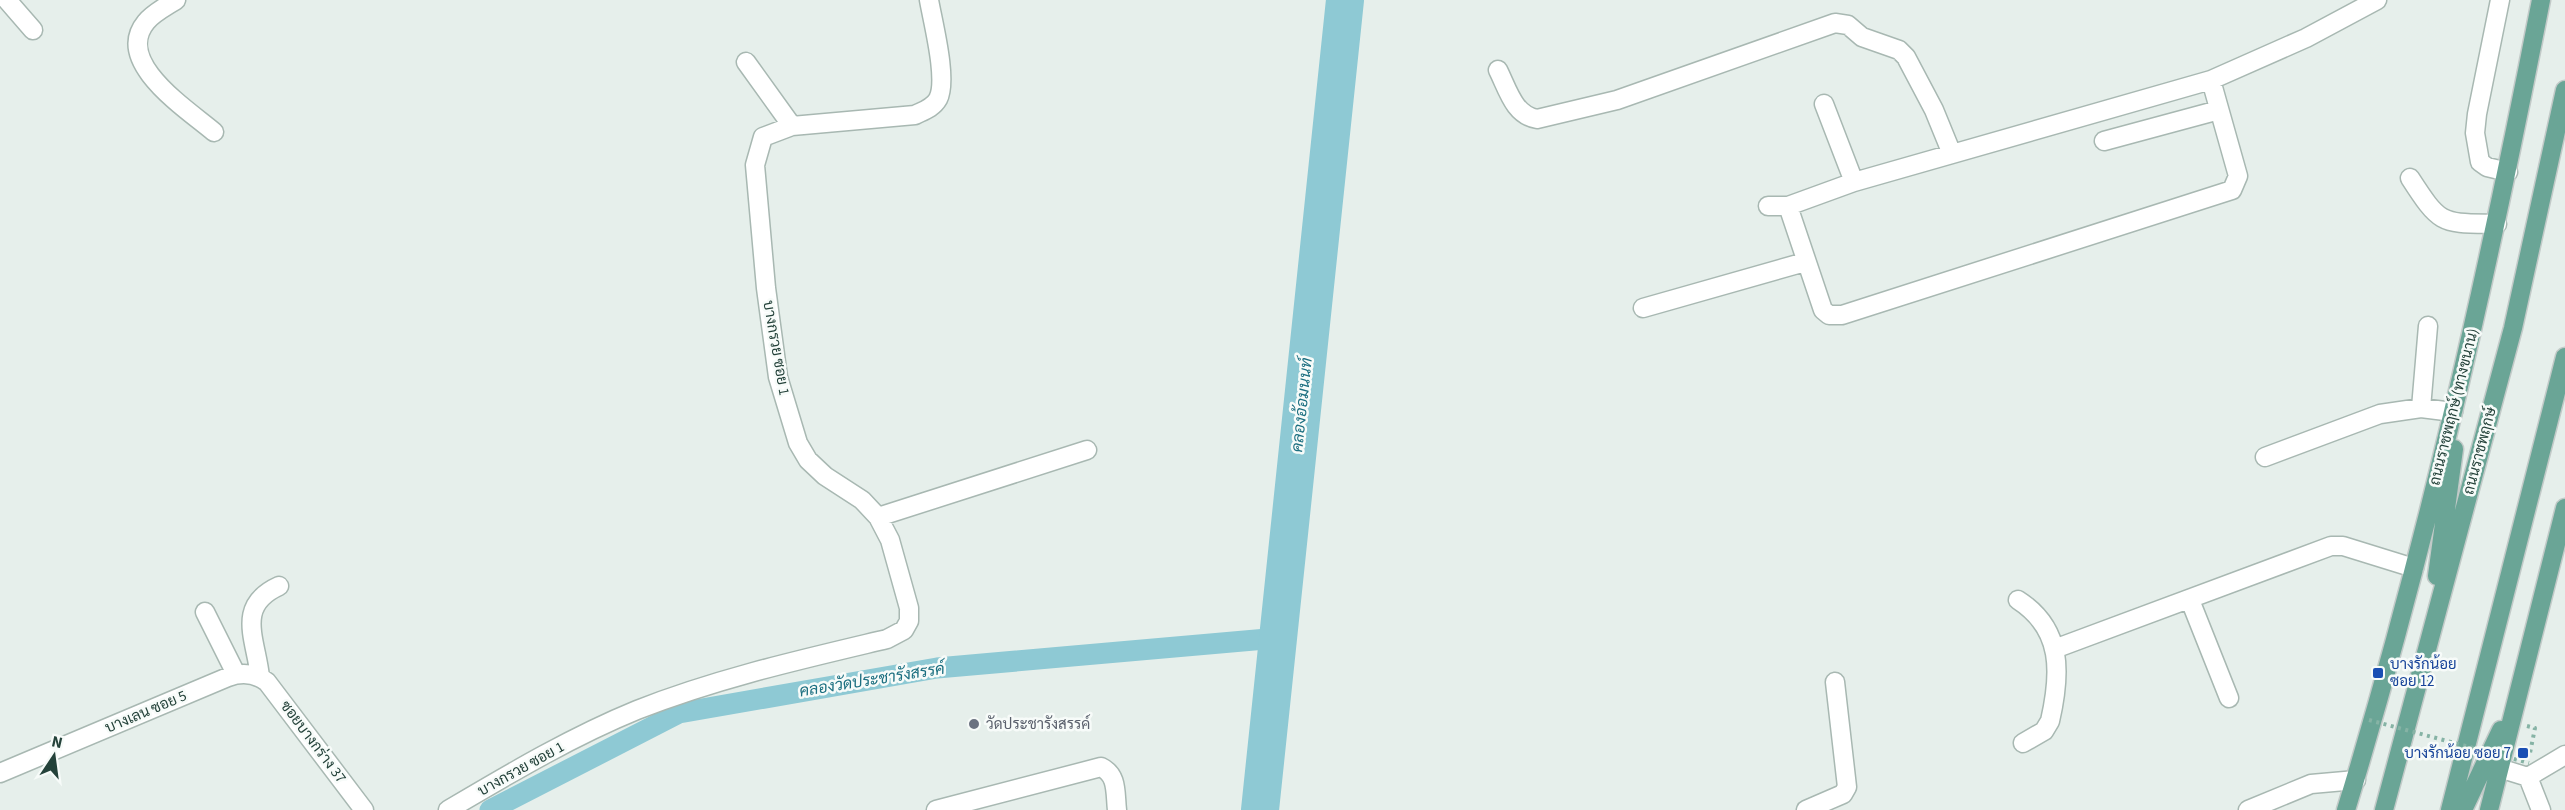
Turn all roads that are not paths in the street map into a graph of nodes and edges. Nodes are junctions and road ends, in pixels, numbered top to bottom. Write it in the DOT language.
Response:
graph roads {
  1 [pos="7,0"];
  2 [pos="176,0"];
  3 [pos="929,0"];
  4 [pos="2377,0"];
  5 [pos="2500,0"];
  6 [pos="2541,0"];
  7 [pos="33,30"];
  8 [pos="746,62"];
  9 [pos="1498,70"];
  10 [pos="2211,80"];
  11 [pos="2565,90"];
  12 [pos="1824,104"];
  13 [pos="2219,110"];
  14 [pos="792,126"];
  15 [pos="214,132"];
  16 [pos="2103,141"];
  17 [pos="1952,154"];
  18 [pos="2508,172"];
  19 [pos="2410,178"];
  20 [pos="1854,182"];
  21 [pos="1768,206"];
  22 [pos="1788,206"];
  23 [pos="2497,224"];
  24 [pos="1805,262"];
  25 [pos="1643,308"];
  26 [pos="2428,326"];
  27 [pos="2565,357"];
  28 [pos="2465,365"];
  29 [pos="2421,408"];
  30 [pos="2453,412"];
  31 [pos="1087,450"];
  32 [pos="2265,457"];
  33 [pos="2565,508"];
  34 [pos="878,517"];
  35 [pos="2414,568"];
  36 [pos="279,586"];
  37 [pos="2018,600"];
  38 [pos="2190,600"];
  39 [pos="205,612"];
  40 [pos="2056,648"];
  41 [pos="2427,652"];
  42 [pos="236,674"];
  43 [pos="260,677"];
  44 [pos="1835,682"];
  45 [pos="2517,696"];
  46 [pos="2229,698"];
  47 [pos="2023,743"];
  48 [pos="2565,755"];
  49 [pos="2499,768"];
  50 [pos="2528,770"];
  51 [pos="0,773"];
  52 [pos="2356,780"];
  53 [pos="364,810"];
  54 [pos="448,810"];
  55 [pos="936,810"];
  56 [pos="1118,810"];
  57 [pos="1806,810"];
  58 [pos="2248,810"];
  59 [pos="2346,810"];
  60 [pos="2384,810"];
  61 [pos="2450,810"];
  62 [pos="2463,810"];
  63 [pos="2489,810"];
  64 [pos="2541,810"];
  1 -- 7 [label="street"];
  2 -- 15 [label="street"];
  3 -- 14 [label="street, บางกรวย ซอย 1"];
  4 -- 10 [label="street"];
  5 -- 18 [label="street"];
  6 -- 18 [label="main road, ถนนราชพฤกษ์ (ทางขนาน)"];
  8 -- 14 [label="street"];
  9 -- 17 [label="street"];
  10 -- 13 [label="street"];
  10 -- 17 [label="street"];
  11 -- 41 [label="main road, ถนนราชพฤกษ์"];
  12 -- 20 [label="street"];
  13 -- 16 [label="street"];
  13 -- 24 [label="street"];
  14 -- 34 [label="street, บางกรวย ซอย 1"];
  17 -- 20 [label="street"];
  18 -- 23 [label="main road, ถนนราชพฤกษ์ (ทางขนาน)"];
  19 -- 23 [label="street"];
  20 -- 22 [label="street"];
  21 -- 22 [label="street"];
  22 -- 24 [label="street"];
  23 -- 28 [label="main road, ถนนราชพฤกษ์ (ทางขนาน)"];
  24 -- 25 [label="street"];
  26 -- 29 [label="street"];
  27 -- 61 [label="main road"];
  28 -- 30 [label="main road, ถนนราชพฤกษ์ (ทางขนาน)"];
  28 -- 41 [label="main road"];
  29 -- 30 [label="street"];
  29 -- 32 [label="street"];
  30 -- 35 [label="main road, ถนนราชพฤกษ์ (ทางขนาน)"];
  31 -- 34 [label="street"];
  33 -- 45 [label="main road"];
  34 -- 54 [label="street, บางกรวย ซอย 1"];
  35 -- 38 [label="street"];
  35 -- 52 [label="main road, ถนนราชพฤกษ์ (ทางขนาน)"];
  36 -- 43 [label="street"];
  37 -- 40 [label="street"];
  38 -- 40 [label="street"];
  38 -- 46 [label="street"];
  39 -- 42 [label="street"];
  40 -- 47 [label="street"];
  41 -- 60 [label="main road, ถนนราชพฤกษ์"];
  42 -- 43 [label="street, บางเลน ซอย 5"];
  42 -- 51 [label="street, บางเลน ซอย 5"];
  43 -- 53 [label="street, ซอยบางกร่าง 37"];
  44 -- 57 [label="street"];
  45 -- 49 [label="main road"];
  45 -- 62 [label="main road"];
  48 -- 50 [label="street"];
  49 -- 50 [label="street"];
  49 -- 63 [label="main road"];
  50 -- 64 [label="street"];
  52 -- 58 [label="street"];
  52 -- 59 [label="main road, ถนนราชพฤกษ์ (ทางขนาน)"];
  55 -- 56 [label="street"];
}
